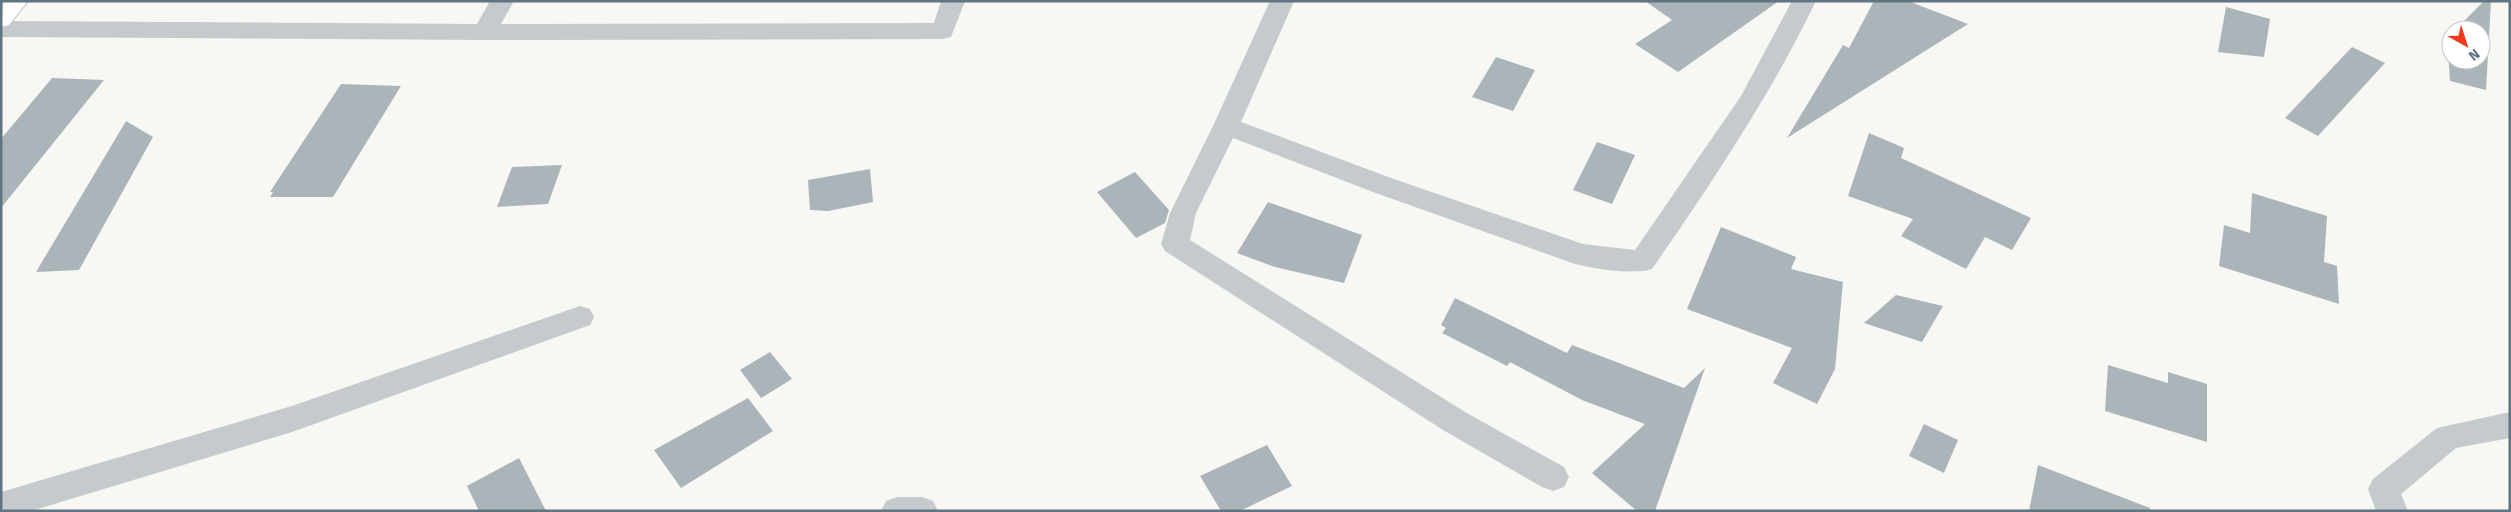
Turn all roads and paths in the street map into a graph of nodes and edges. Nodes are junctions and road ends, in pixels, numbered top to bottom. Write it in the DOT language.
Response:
graph roads {
  1 [pos="16,1"];
  2 [pos="502,1"];
  3 [pos="953,1"];
  4 [pos="1282,1"];
  5 [pos="1804,1"];
  6 [pos="1,19"];
  7 [pos="1,29"];
  8 [pos="484,32"];
  9 [pos="1226,126"];
  10 [pos="580,317"];
  11 [pos="2510,425"];
  12 [pos="1553,477"];
  13 [pos="1,506"];
  14 [pos="897,511"];
  15 [pos="922,511"];
  16 [pos="2392,511"];
  1 -- 6 [label="street"];
  2 -- 8 [label="street"];
  3 -- 8 [label="street"];
  4 -- 9 [label="street"];
  5 -- 9 [label="street"];
  7 -- 8 [label="street"];
  9 -- 12 [label="street"];
  10 -- 13 [label="street"];
  11 -- 16 [label="street"];
  14 -- 15 [label="street"];
}
